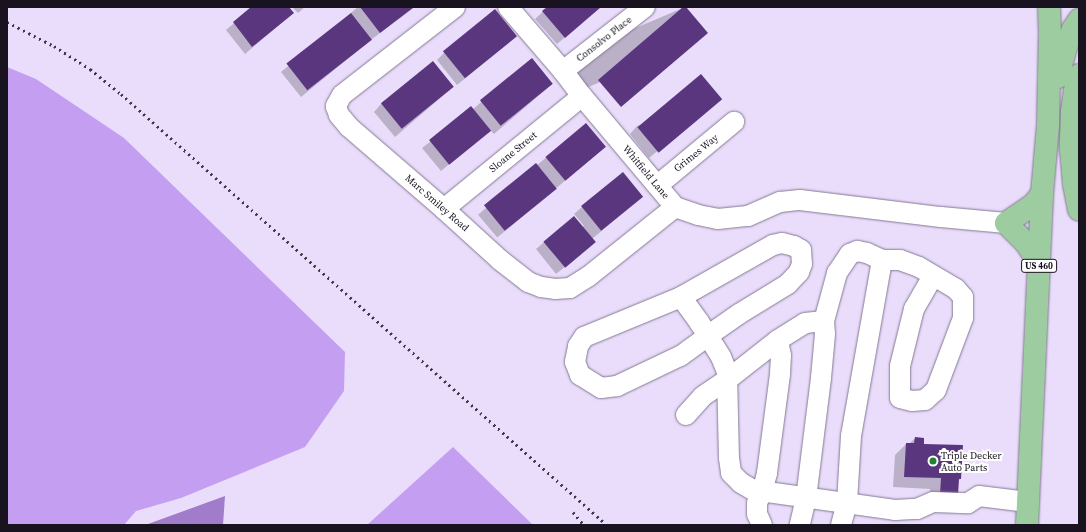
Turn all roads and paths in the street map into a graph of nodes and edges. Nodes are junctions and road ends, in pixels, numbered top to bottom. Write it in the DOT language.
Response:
graph roads {
  1 [pos="455,7"];
  2 [pos="508,7"];
  3 [pos="645,7"];
  4 [pos="1049,7"];
  5 [pos="1079,20"];
  6 [pos="1079,54"];
  7 [pos="563,71"];
  8 [pos="1078,79"];
  9 [pos="582,96"];
  10 [pos="734,122"];
  11 [pos="1048,126"];
  12 [pos="658,185"];
  13 [pos="1042,194"];
  14 [pos="675,207"];
  15 [pos="444,209"];
  16 [pos="1079,210"];
  17 [pos="1006,222"];
  18 [pos="882,260"];
  19 [pos="1039,263"];
  20 [pos="933,276"];
  21 [pos="681,297"];
  22 [pos="824,321"];
  23 [pos="708,336"];
  24 [pos="778,340"];
  25 [pos="727,380"];
  26 [pos="686,415"];
  27 [pos="762,492"];
  28 [pos="806,498"];
  29 [pos="1028,502"];
  30 [pos="847,503"];
  31 [pos="923,516"];
  32 [pos="886,517"];
  33 [pos="762,525"];
  34 [pos="800,525"];
  35 [pos="841,525"];
  36 [pos="1027,525"];
  1 -- 15 [label="street, Marc Smiley Road"];
  2 -- 7 [label="street, Whitfield Lane"];
  3 -- 7 [label="street, Consolvo Place"];
  4 -- 11 [label="main road, US 460"];
  5 -- 11 [label="main road"];
  6 -- 8 [label="main road"];
  7 -- 9 [label="street, Whitfield Lane"];
  8 -- 16 [label="main road"];
  9 -- 12 [label="street, Whitfield Lane"];
  9 -- 15 [label="street, Sloane Street"];
  10 -- 12 [label="street, Grimes Way"];
  11 -- 13 [label="main road, US 460"];
  12 -- 14 [label="street, Whitfield Lane"];
  13 -- 17 [label="main road"];
  13 -- 19 [label="main road, US 460"];
  14 -- 15 [label="street, Marc Smiley Road"];
  14 -- 17 [label="street, Whitfield Lane"];
  17 -- 19 [label="main road"];
  18 -- 20 [label="street"];
  18 -- 22 [label="street"];
  18 -- 30 [label="street"];
  19 -- 29 [label="main road, US 460"];
  20 -- 20 [label="street"];
  21 -- 23 [label="street"];
  21 -- 23 [label="street"];
  21 -- 23 [label="street"];
  22 -- 24 [label="street"];
  22 -- 28 [label="street"];
  23 -- 25 [label="street"];
  24 -- 25 [label="street"];
  24 -- 27 [label="street"];
  25 -- 26 [label="street"];
  25 -- 27 [label="street"];
  27 -- 28 [label="street"];
  27 -- 33 [label="street"];
  28 -- 30 [label="street"];
  28 -- 34 [label="street"];
  29 -- 31 [label="street"];
  29 -- 36 [label="main road, US 460"];
  30 -- 32 [label="street"];
  30 -- 35 [label="street"];
  31 -- 32 [label="street"];
}
